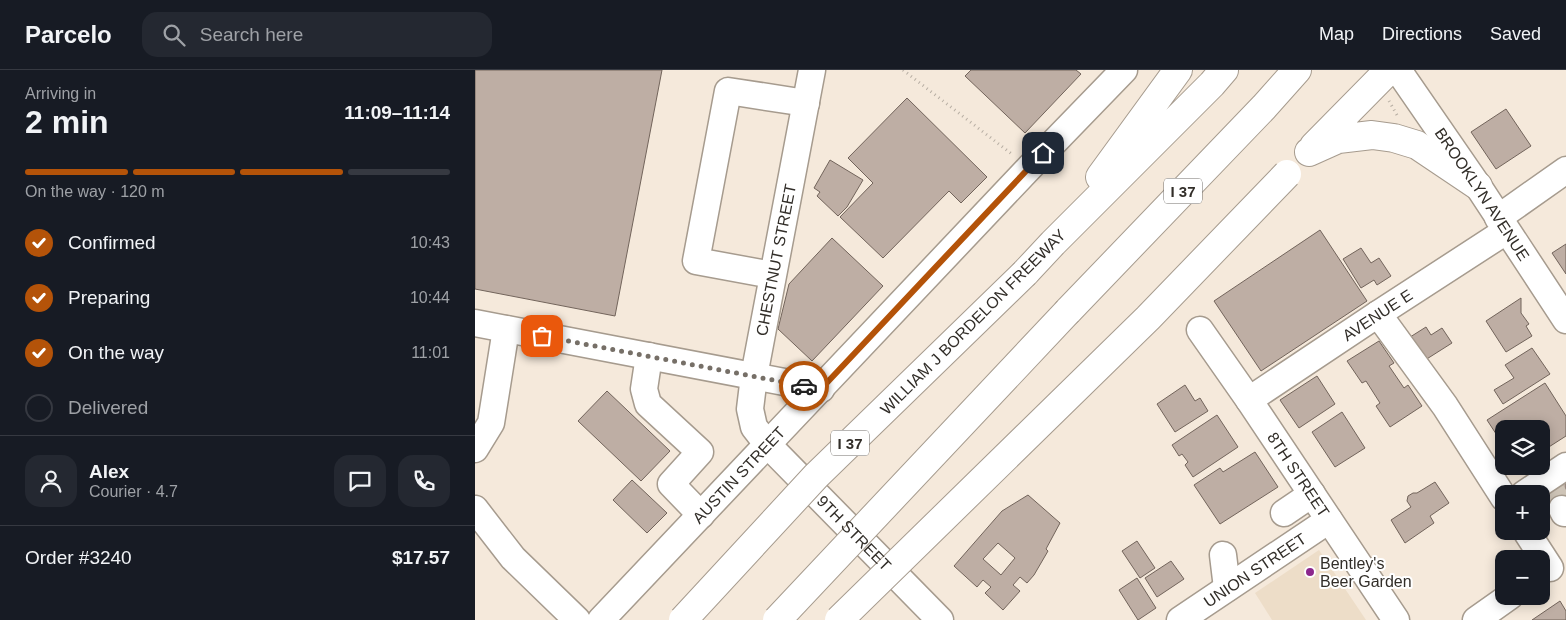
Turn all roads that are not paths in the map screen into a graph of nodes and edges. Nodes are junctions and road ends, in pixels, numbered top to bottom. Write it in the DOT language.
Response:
graph roads {
  1 [pos="812,70"];
  2 [pos="1124,70"];
  3 [pos="1178,70"];
  4 [pos="1224,70"];
  5 [pos="1297,70"];
  6 [pos="1389,70"];
  7 [pos="1398,70"];
  8 [pos="806,103"];
  9 [pos="1309,152"];
  10 [pos="1566,170"];
  11 [pos="1478,186"];
  12 [pos="1502,224"];
  13 [pos="1053,243"];
  14 [pos="772,275"];
  15 [pos="1378,314"];
  16 [pos="1566,320"];
  17 [pos="475,323"];
  18 [pos="506,329"];
  19 [pos="1200,330"];
  20 [pos="649,356"];
  21 [pos="754,376"];
  22 [pos="821,389"];
  23 [pos="1249,400"];
  24 [pos="768,445"];
  25 [pos="475,448"];
  26 [pos="1496,485"];
  27 [pos="1312,494"];
  28 [pos="475,509"];
  29 [pos="1285,513"];
  30 [pos="701,515"];
  31 [pos="1329,520"];
  32 [pos="1532,540"];
  33 [pos="1223,554"];
  34 [pos="1553,566"];
  35 [pos="1227,588"];
  36 [pos="1497,605"];
  37 [pos="577,620"];
  38 [pos="601,620"];
  39 [pos="683,620"];
  40 [pos="777,620"];
  41 [pos="839,620"];
  42 [pos="940,620"];
  43 [pos="1180,620"];
  44 [pos="1396,620"];
  45 [pos="1476,620"];
  1 -- 8 [label="street, CHESTNUT STREET"];
  2 -- 22 [label="street, AUSTIN STREET"];
  3 -- 13 [label="highway"];
  4 -- 13 [label="highway, WILLIAM J BORDELON FREEWAY / I 37"];
  5 -- 40 [label="highway, I 37, bridge"];
  6 -- 9 [label="highway"];
  7 -- 11 [label="street, BROOKLYN AVENUE"];
  8 -- 14 [label="street, CHESTNUT STREET"];
  8 -- 14 [label="street"];
  9 -- 11 [label="highway"];
  9 -- 41 [label="highway, bridge"];
  10 -- 12 [label="street, AVENUE E"];
  11 -- 12 [label="street, BROOKLYN AVENUE"];
  12 -- 15 [label="street, AVENUE E"];
  12 -- 16 [label="street, BROOKLYN AVENUE"];
  13 -- 39 [label="highway, WILLIAM J BORDELON FREEWAY / I 37, bridge"];
  14 -- 21 [label="street, CHESTNUT STREET"];
  15 -- 23 [label="street, AVENUE E"];
  15 -- 26 [label="street"];
  17 -- 18 [label="street"];
  18 -- 20 [label="street"];
  18 -- 25 [label="street"];
  19 -- 23 [label="street, 8TH STREET"];
  20 -- 21 [label="street"];
  20 -- 30 [label="street"];
  21 -- 22 [label="street"];
  21 -- 24 [label="street, CHESTNUT STREET"];
  22 -- 24 [label="street, AUSTIN STREET"];
  23 -- 27 [label="street, 8TH STREET"];
  24 -- 30 [label="street, AUSTIN STREET"];
  24 -- 42 [label="street, 9TH STREET"];
  27 -- 29 [label="street"];
  27 -- 31 [label="street, 8TH STREET"];
  28 -- 37 [label="street"];
  30 -- 38 [label="street, AUSTIN STREET"];
  31 -- 35 [label="street, UNION STREET"];
  31 -- 44 [label="street, 8TH STREET"];
  32 -- 34 [label="street"];
  33 -- 35 [label="street"];
  35 -- 43 [label="street, UNION STREET"];
  36 -- 45 [label="street"];
}
